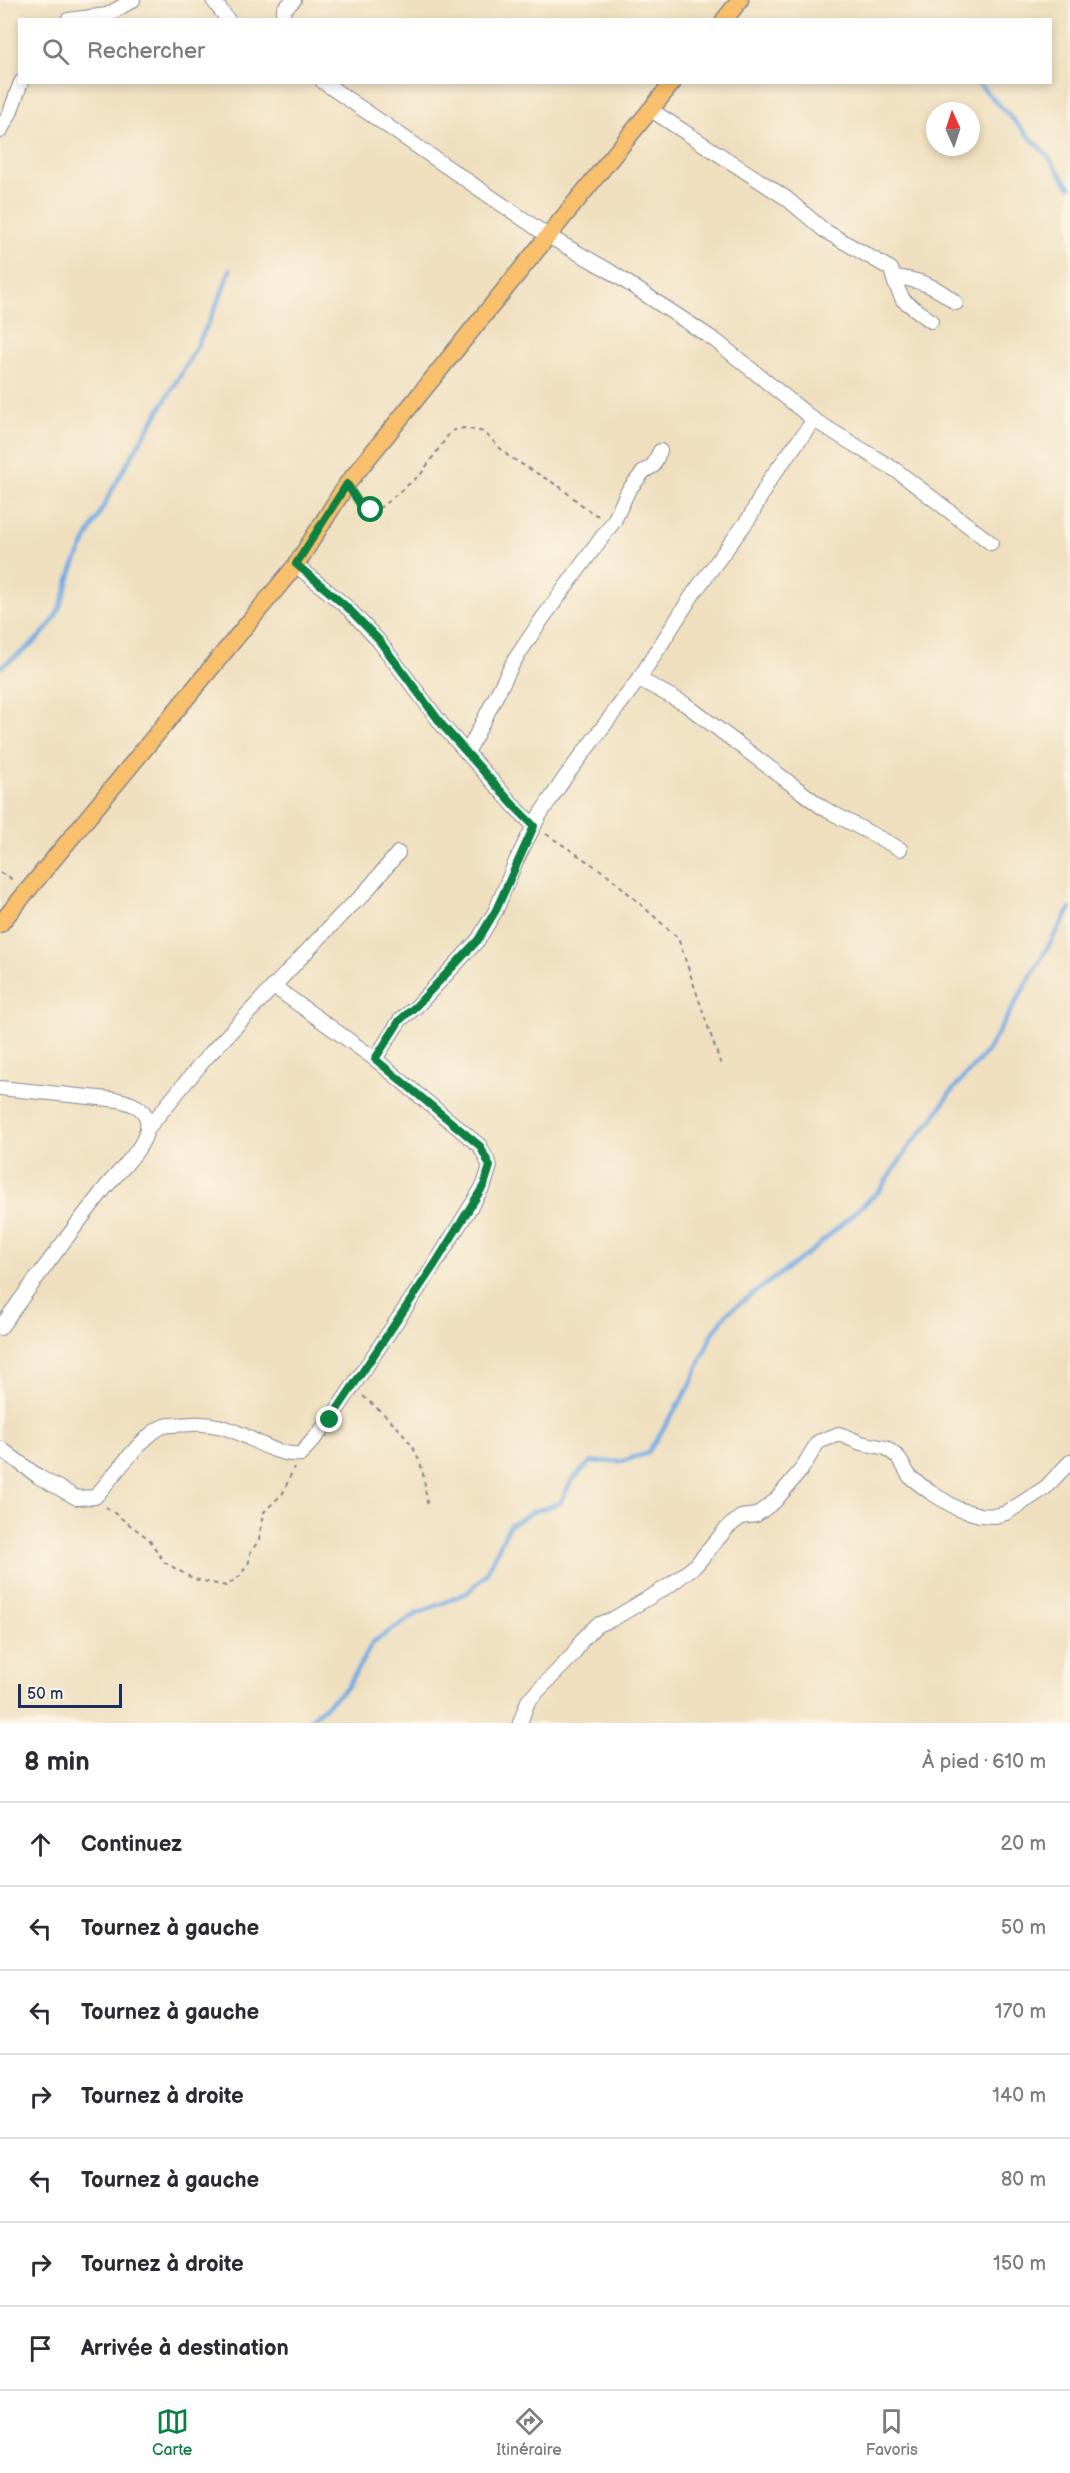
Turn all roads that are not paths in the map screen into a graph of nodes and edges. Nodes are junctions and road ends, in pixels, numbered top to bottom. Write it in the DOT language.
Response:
graph roads {
  1 [pos="133,0"];
  2 [pos="213,0"];
  3 [pos="294,0"];
  4 [pos="740,0"];
  5 [pos="84,18"];
  6 [pos="226,18"];
  7 [pos="282,18"];
  8 [pos="726,18"];
  9 [pos="20,84"];
  10 [pos="326,84"];
  11 [pos="671,84"];
  12 [pos="651,110"];
  13 [pos="0,131"];
  14 [pos="548,236"];
  15 [pos="895,277"];
  16 [pos="956,303"];
  17 [pos="931,321"];
  18 [pos="814,420"];
  19 [pos="660,451"];
  20 [pos="991,543"];
  21 [pos="296,564"];
  22 [pos="639,679"];
  23 [pos="467,753"];
  24 [pos="534,826"];
  25 [pos="900,849"];
  26 [pos="398,853"];
  27 [pos="0,924"];
  28 [pos="273,986"];
  29 [pos="375,1059"];
  30 [pos="0,1088"];
  31 [pos="148,1128"];
  32 [pos="0,1328"];
  33 [pos="0,1448"];
  34 [pos="1070,1462"];
  35 [pos="520,1723"];
  1 -- 5 [label="street"];
  2 -- 6 [label="street"];
  3 -- 7 [label="street"];
  4 -- 8 [label="main road"];
  9 -- 13 [label="street"];
  10 -- 14 [label="street"];
  11 -- 12 [label="main road"];
  12 -- 14 [label="main road"];
  12 -- 15 [label="street"];
  14 -- 18 [label="street"];
  14 -- 21 [label="main road"];
  15 -- 16 [label="street"];
  15 -- 17 [label="street"];
  18 -- 20 [label="street"];
  18 -- 22 [label="street"];
  19 -- 23 [label="street"];
  21 -- 23 [label="street"];
  21 -- 27 [label="main road"];
  22 -- 24 [label="street"];
  22 -- 25 [label="street"];
  23 -- 24 [label="street"];
  24 -- 29 [label="street"];
  26 -- 28 [label="street"];
  28 -- 29 [label="street"];
  28 -- 31 [label="street"];
  29 -- 33 [label="street"];
  30 -- 31 [label="street"];
  31 -- 32 [label="street"];
  34 -- 35 [label="street"];
}
